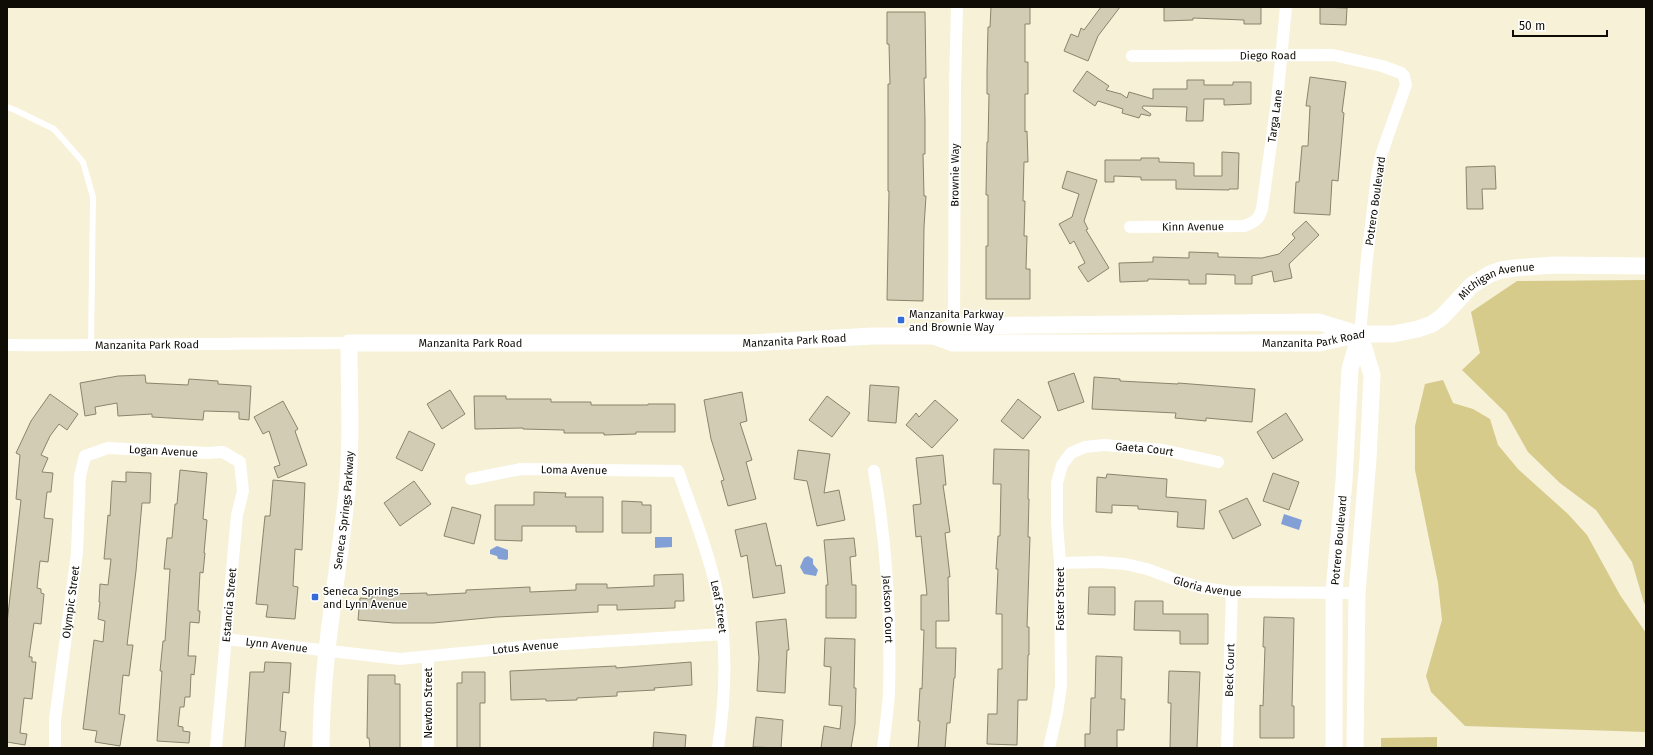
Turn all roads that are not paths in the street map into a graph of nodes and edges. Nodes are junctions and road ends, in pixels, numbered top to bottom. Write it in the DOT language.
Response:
graph roads {
  1 [pos="957,7"];
  2 [pos="1286,7"];
  3 [pos="1282,54"];
  4 [pos="1132,56"];
  5 [pos="1401,73"];
  6 [pos="7,108"];
  7 [pos="1254,222"];
  8 [pos="1130,227"];
  9 [pos="1646,266"];
  10 [pos="954,326"];
  11 [pos="1360,334"];
  12 [pos="934,336"];
  13 [pos="349,343"];
  14 [pos="953,343"];
  15 [pos="7,345"];
  16 [pos="91,346"];
  17 [pos="1071,453"];
  18 [pos="85,456"];
  19 [pos="240,462"];
  20 [pos="1218,462"];
  21 [pos="874,471"];
  22 [pos="678,472"];
  23 [pos="470,479"];
  24 [pos="1060,563"];
  25 [pos="1232,592"];
  26 [pos="1334,592"];
  27 [pos="1357,593"];
  28 [pos="723,634"];
  29 [pos="226,639"];
  30 [pos="328,650"];
  31 [pos="428,658"];
  32 [pos="55,748"];
  33 [pos="216,748"];
  34 [pos="321,748"];
  35 [pos="428,748"];
  36 [pos="718,748"];
  37 [pos="883,748"];
  38 [pos="1049,748"];
  39 [pos="1227,748"];
  40 [pos="1334,748"];
  41 [pos="1355,748"];
  1 -- 10 [label="street, Brownie Way"];
  2 -- 3 [label="street, Targa Lane"];
  3 -- 4 [label="street, Diego Road"];
  3 -- 5 [label="street, Diego Road"];
  3 -- 7 [label="street, Targa Lane"];
  5 -- 11 [label="street, Potrero Boulevard"];
  6 -- 16 [label="lane"];
  7 -- 8 [label="street, Kinn Avenue"];
  9 -- 11 [label="street, Michigan Avenue"];
  10 -- 11 [label="street, Manzanita Park Road"];
  10 -- 12 [label="street, Manzanita Park Road"];
  10 -- 14 [label="street, Brownie Way"];
  11 -- 14 [label="street, Manzanita Park Road"];
  11 -- 26 [label="street, Potrero Boulevard"];
  11 -- 27 [label="street, Potrero Boulevard"];
  12 -- 13 [label="street, Manzanita Park Road"];
  12 -- 14 [label="street, Manzanita Park Road"];
  13 -- 16 [label="street, Manzanita Park Road"];
  13 -- 30 [label="street, Seneca Springs Parkway"];
  15 -- 16 [label="street, Manzanita Park Road"];
  17 -- 20 [label="street, Gaeta Court"];
  17 -- 24 [label="street, Foster Street"];
  18 -- 19 [label="street, Logan Avenue"];
  18 -- 32 [label="street, Olympic Street"];
  19 -- 29 [label="street, Estancia Street"];
  21 -- 37 [label="street, Jackson Court"];
  22 -- 23 [label="street, Loma Avenue"];
  22 -- 28 [label="street, Leaf Street"];
  24 -- 25 [label="street, Gloria Avenue"];
  24 -- 38 [label="street, Foster Street"];
  25 -- 26 [label="street, Gloria Avenue"];
  25 -- 39 [label="street, Beck Court"];
  26 -- 27 [label="street, Gloria Avenue"];
  26 -- 40 [label="street, Potrero Boulevard"];
  27 -- 41 [label="street, Potrero Boulevard"];
  28 -- 31 [label="street, Lotus Avenue"];
  28 -- 36 [label="street, Leaf Street"];
  29 -- 30 [label="street, Lynn Avenue"];
  29 -- 33 [label="street, Estancia Street"];
  30 -- 31 [label="street, Lotus Avenue"];
  30 -- 34 [label="street, Seneca Springs Parkway"];
  31 -- 35 [label="street, Newton Street"];
}
